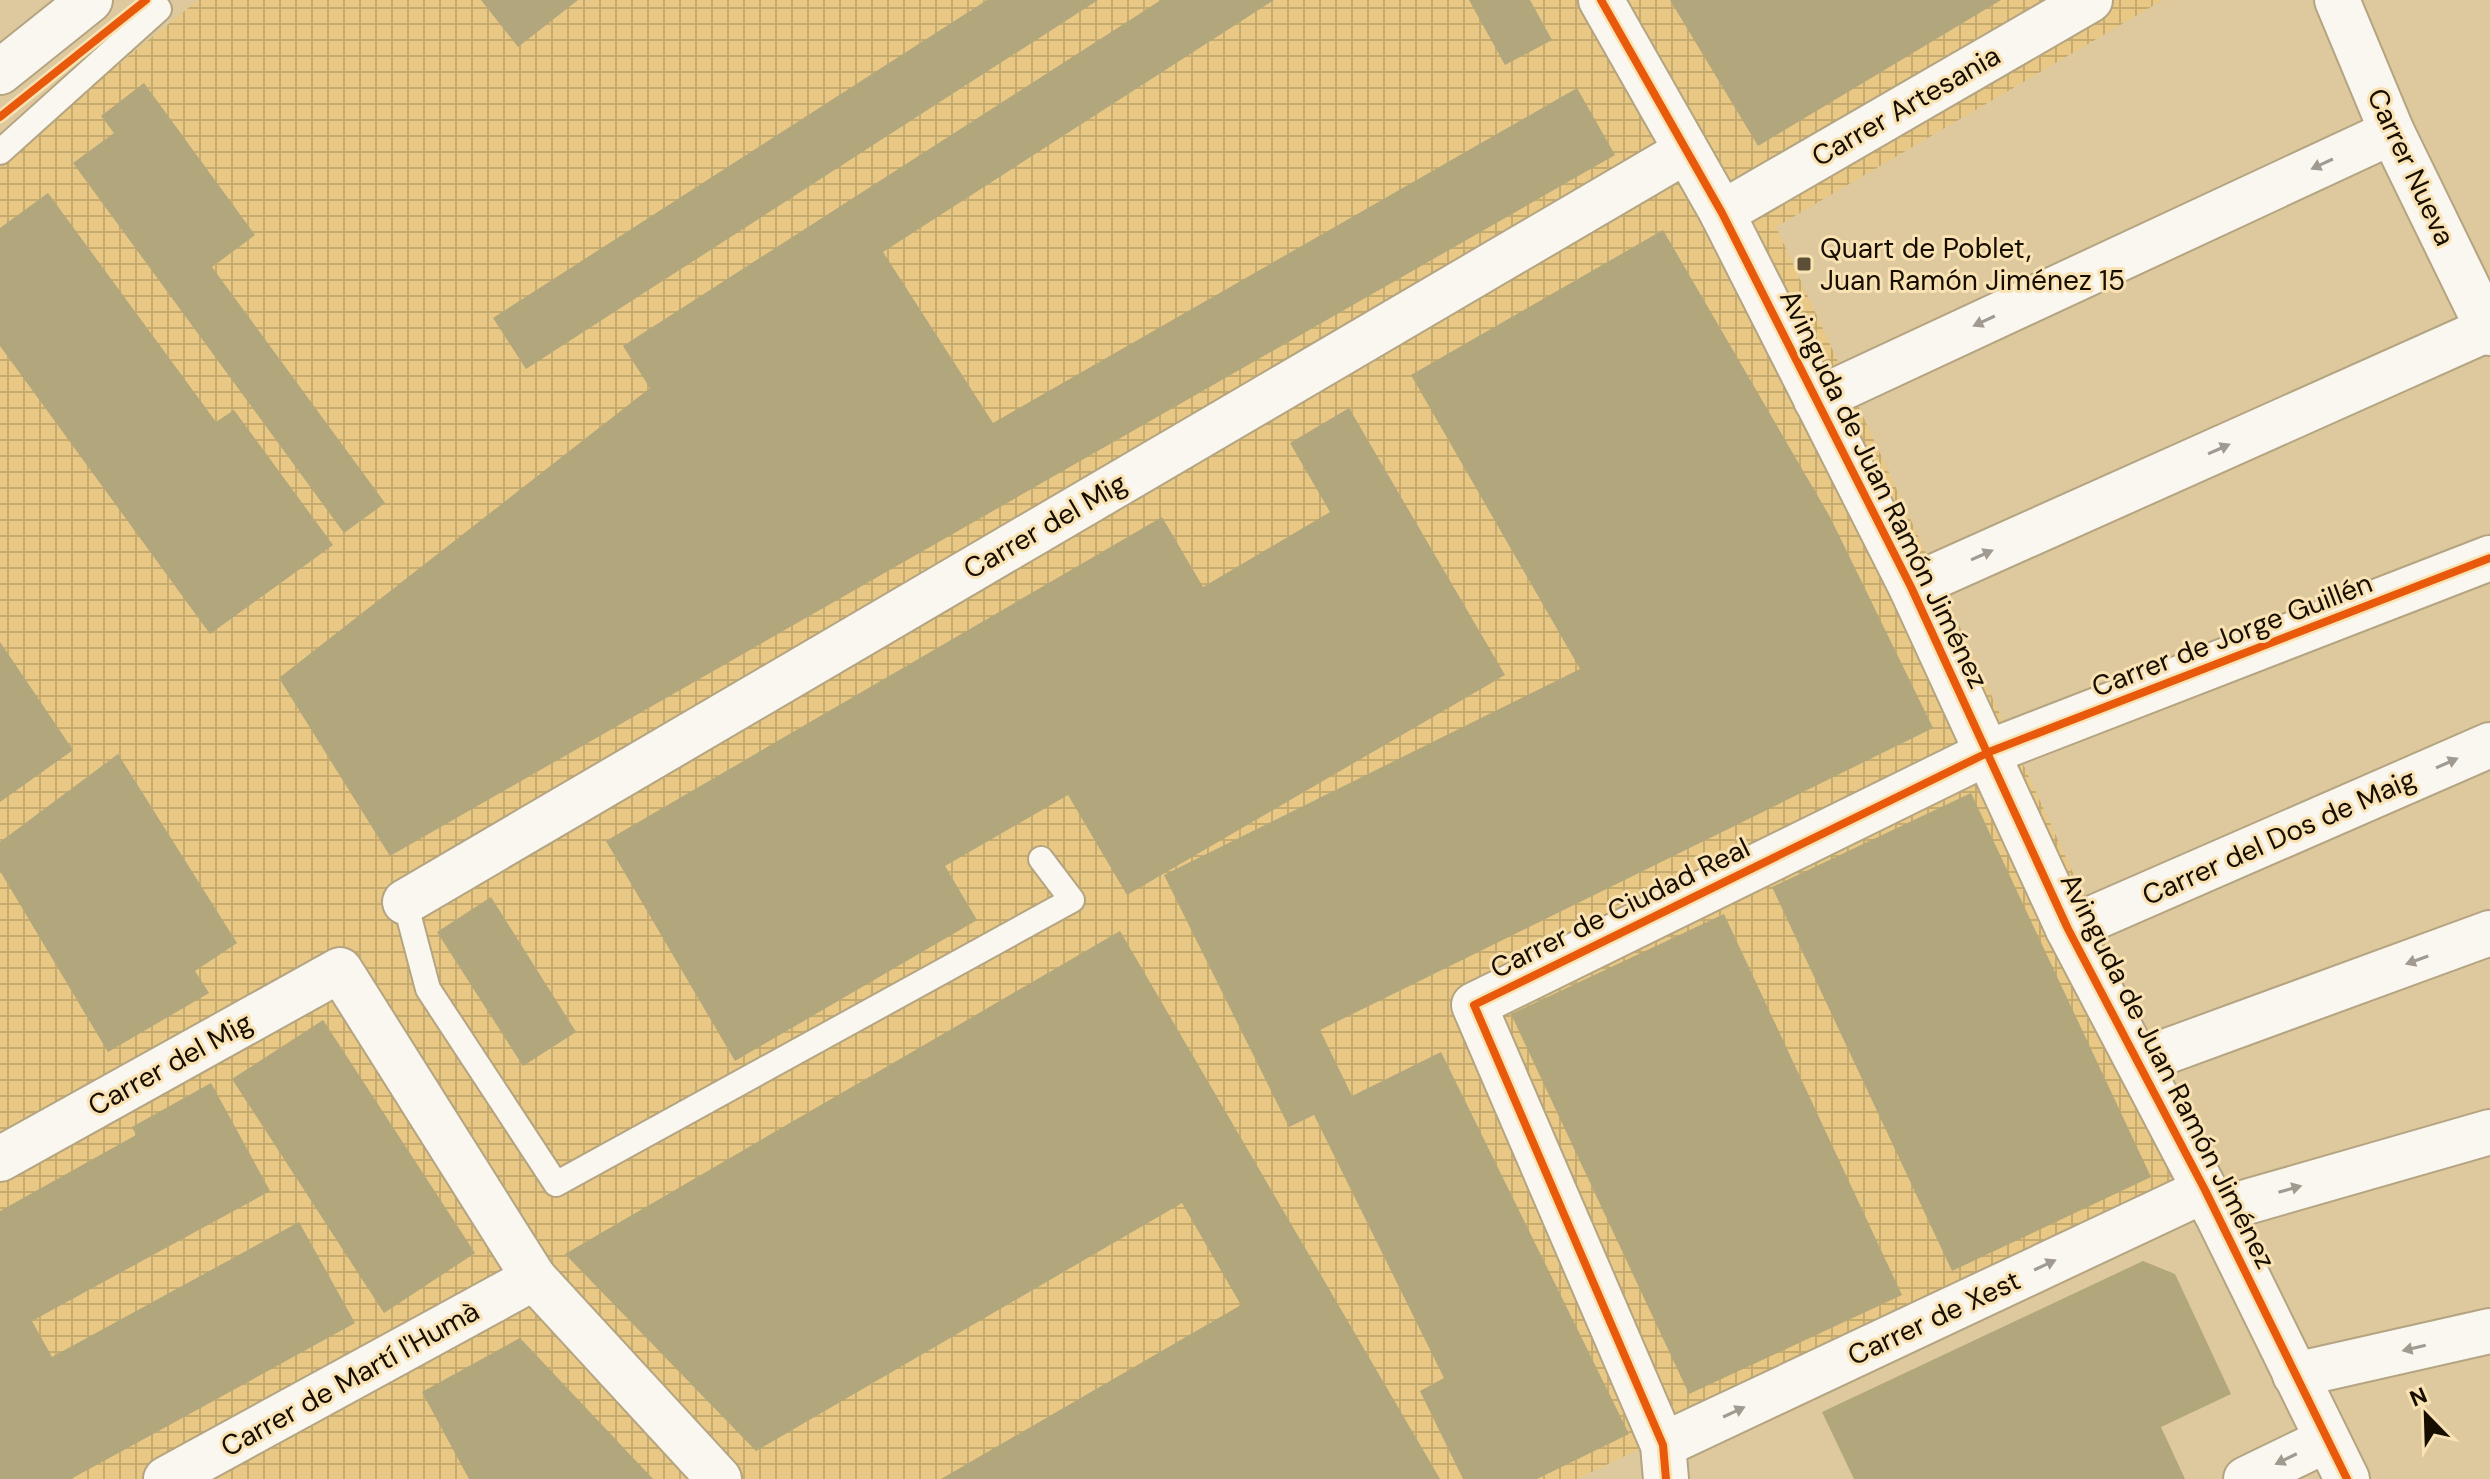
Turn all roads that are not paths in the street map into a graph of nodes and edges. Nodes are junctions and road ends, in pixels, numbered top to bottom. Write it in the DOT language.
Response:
graph roads {
  1 [pos="90,0"];
  2 [pos="152,0"];
  3 [pos="1601,0"];
  4 [pos="2090,0"];
  5 [pos="2337,0"];
  6 [pos="0,72"];
  7 [pos="2392,132"];
  8 [pos="1686,151"];
  9 [pos="0,152"];
  10 [pos="1722,213"];
  11 [pos="2489,331"];
  12 [pos="1816,400"];
  13 [pos="2490,558"];
  14 [pos="1911,587"];
  15 [pos="2490,745"];
  16 [pos="1989,752"];
  17 [pos="1041,859"];
  18 [pos="405,902"];
  19 [pos="2068,929"];
  20 [pos="2490,933"];
  21 [pos="2140,1061"];
  22 [pos="2490,1132"];
  23 [pos="0,1159"];
  24 [pos="2210,1200"];
  25 [pos="534,1278"];
  26 [pos="2490,1331"];
  27 [pos="2295,1375"];
  28 [pos="2327,1440"];
  29 [pos="1665,1462"];
  30 [pos="166,1479"];
  31 [pos="719,1479"];
  32 [pos="2246,1479"];
  33 [pos="2347,1479"];
  1 -- 6 [label="street"];
  2 -- 9 [label="lane"];
  3 -- 8 [label="street, Avinguda de Juan Ramón Jiménez"];
  4 -- 10 [label="street, Carrer Artesania"];
  5 -- 7 [label="street, Carrer Nueva"];
  7 -- 11 [label="street, Carrer Nueva"];
  7 -- 12 [label="street, one-way"];
  8 -- 10 [label="street, Avinguda de Juan Ramón Jiménez"];
  8 -- 18 [label="street, Carrer del Mig"];
  10 -- 12 [label="street, Avinguda de Juan Ramón Jiménez"];
  14 -- 11 [label="street, one-way"];
  12 -- 14 [label="street, Avinguda de Juan Ramón Jiménez"];
  13 -- 16 [label="street, Carrer de Jorge Guillén"];
  14 -- 16 [label="street, Avinguda de Juan Ramón Jiménez"];
  19 -- 15 [label="street, Carrer del Dos de Maig, one-way"];
  16 -- 19 [label="street, Avinguda de Juan Ramón Jiménez"];
  16 -- 29 [label="street, Carrer de Ciudad Real"];
  17 -- 18 [label="lane"];
  19 -- 21 [label="street, Avinguda de Juan Ramón Jiménez"];
  20 -- 21 [label="street, one-way"];
  21 -- 24 [label="street, Avinguda de Juan Ramón Jiménez"];
  24 -- 22 [label="street, Carrer de Xest, one-way"];
  23 -- 25 [label="street, Carrer del Mig"];
  24 -- 27 [label="street, Avinguda de Juan Ramón Jiménez"];
  29 -- 24 [label="street, Carrer de Xest, one-way"];
  25 -- 30 [label="street, Carrer de Martí l'Humà"];
  25 -- 31 [label="street"];
  26 -- 27 [label="street, one-way"];
  27 -- 28 [label="street, Avinguda de Juan Ramón Jiménez"];
  28 -- 32 [label="street, one-way"];
  28 -- 33 [label="street, Avinguda de Juan Ramón Jiménez"];
}
